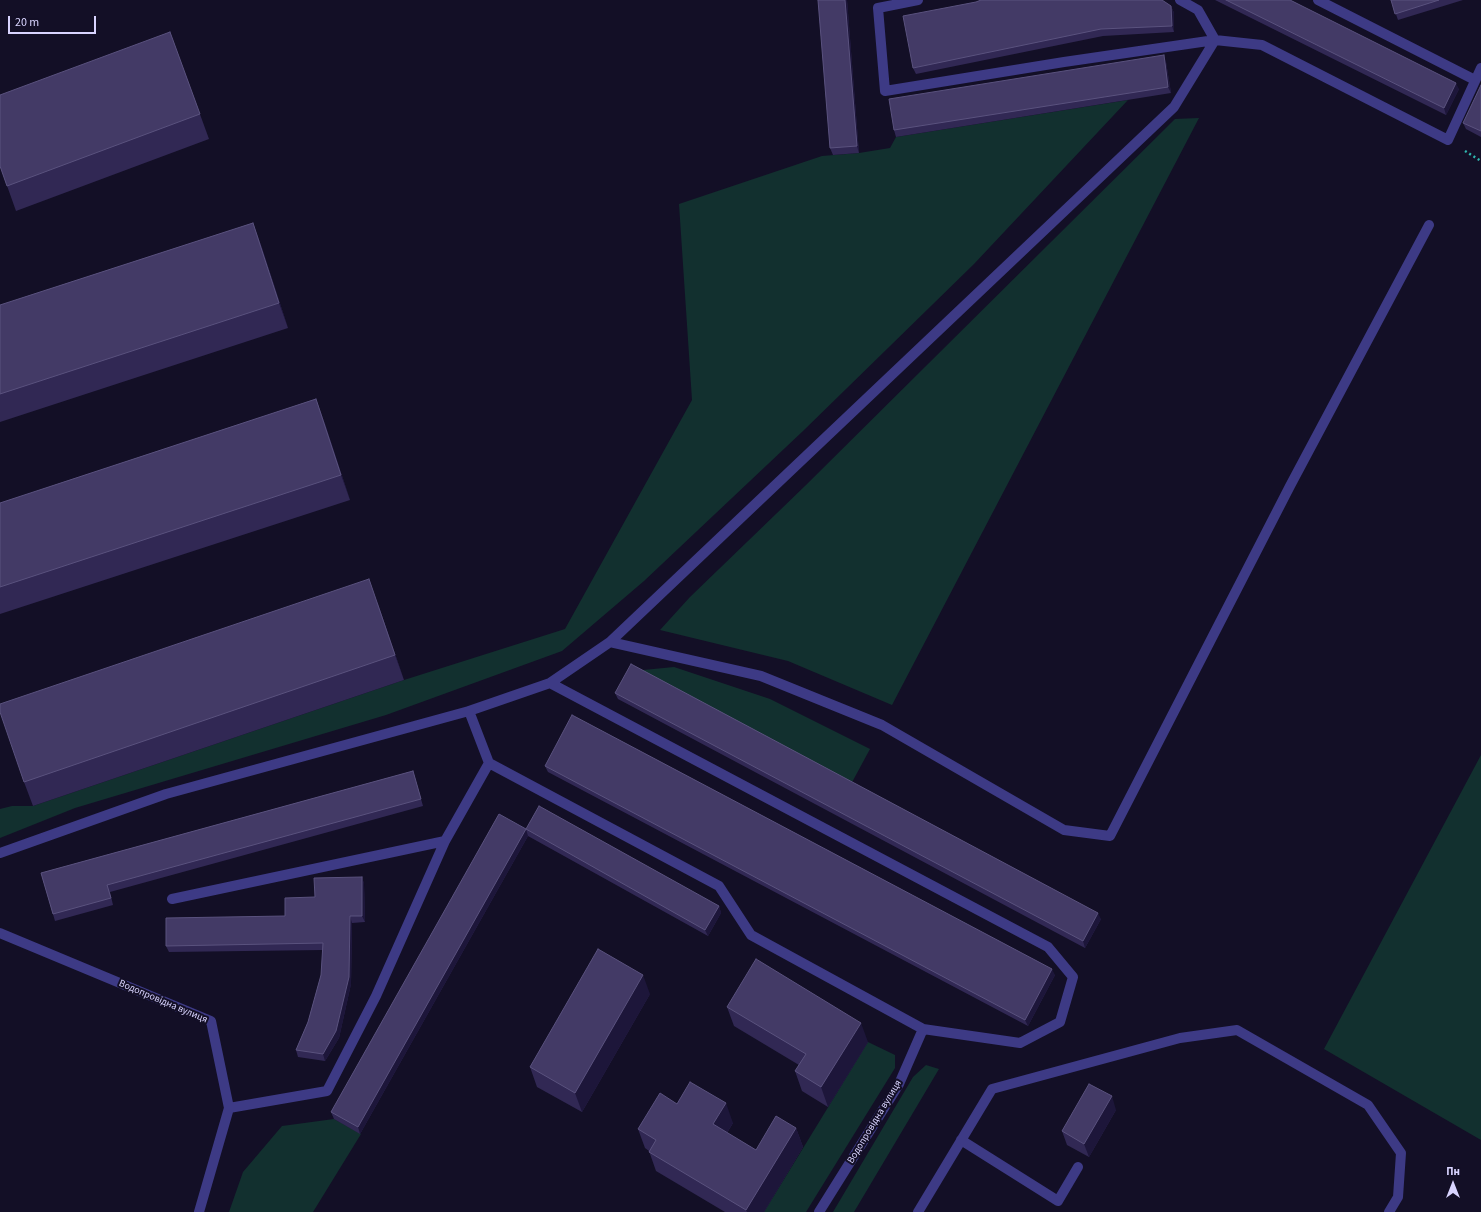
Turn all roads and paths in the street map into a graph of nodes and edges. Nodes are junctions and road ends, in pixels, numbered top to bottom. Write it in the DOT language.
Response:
graph roads {
  1 [pos="918,0"];
  2 [pos="1180,0"];
  3 [pos="1318,0"];
  4 [pos="1215,40"];
  5 [pos="1481,68"];
  6 [pos="1475,80"];
  7 [pos="1429,225"];
  8 [pos="610,642"];
  9 [pos="550,683"];
  10 [pos="469,711"];
  11 [pos="489,763"];
  12 [pos="445,841"];
  13 [pos="0,853"];
  14 [pos="172,899"];
  15 [pos="0,934"];
  16 [pos="924,1029"];
  17 [pos="229,1108"];
  18 [pos="961,1140"];
  19 [pos="1078,1167"];
  20 [pos="199,1212"];
  21 [pos="819,1212"];
  22 [pos="918,1212"];
  23 [pos="1389,1212"];
  1 -- 4 [label="street"];
  2 -- 4 [label="street"];
  3 -- 6 [label="street"];
  4 -- 6 [label="street"];
  4 -- 8 [label="street"];
  5 -- 6 [label="street"];
  7 -- 8 [label="street"];
  8 -- 9 [label="street"];
  9 -- 10 [label="street"];
  9 -- 16 [label="street"];
  10 -- 11 [label="street"];
  10 -- 13 [label="street"];
  11 -- 12 [label="street"];
  11 -- 16 [label="street"];
  12 -- 14 [label="street"];
  12 -- 17 [label="street"];
  15 -- 17 [label="street, Водопровідна вулиця"];
  16 -- 21 [label="street, Водопровідна вулиця"];
  17 -- 20 [label="street, Водопровідна вулиця"];
  18 -- 19 [label="street"];
  18 -- 22 [label="street"];
  18 -- 23 [label="street"];
}
